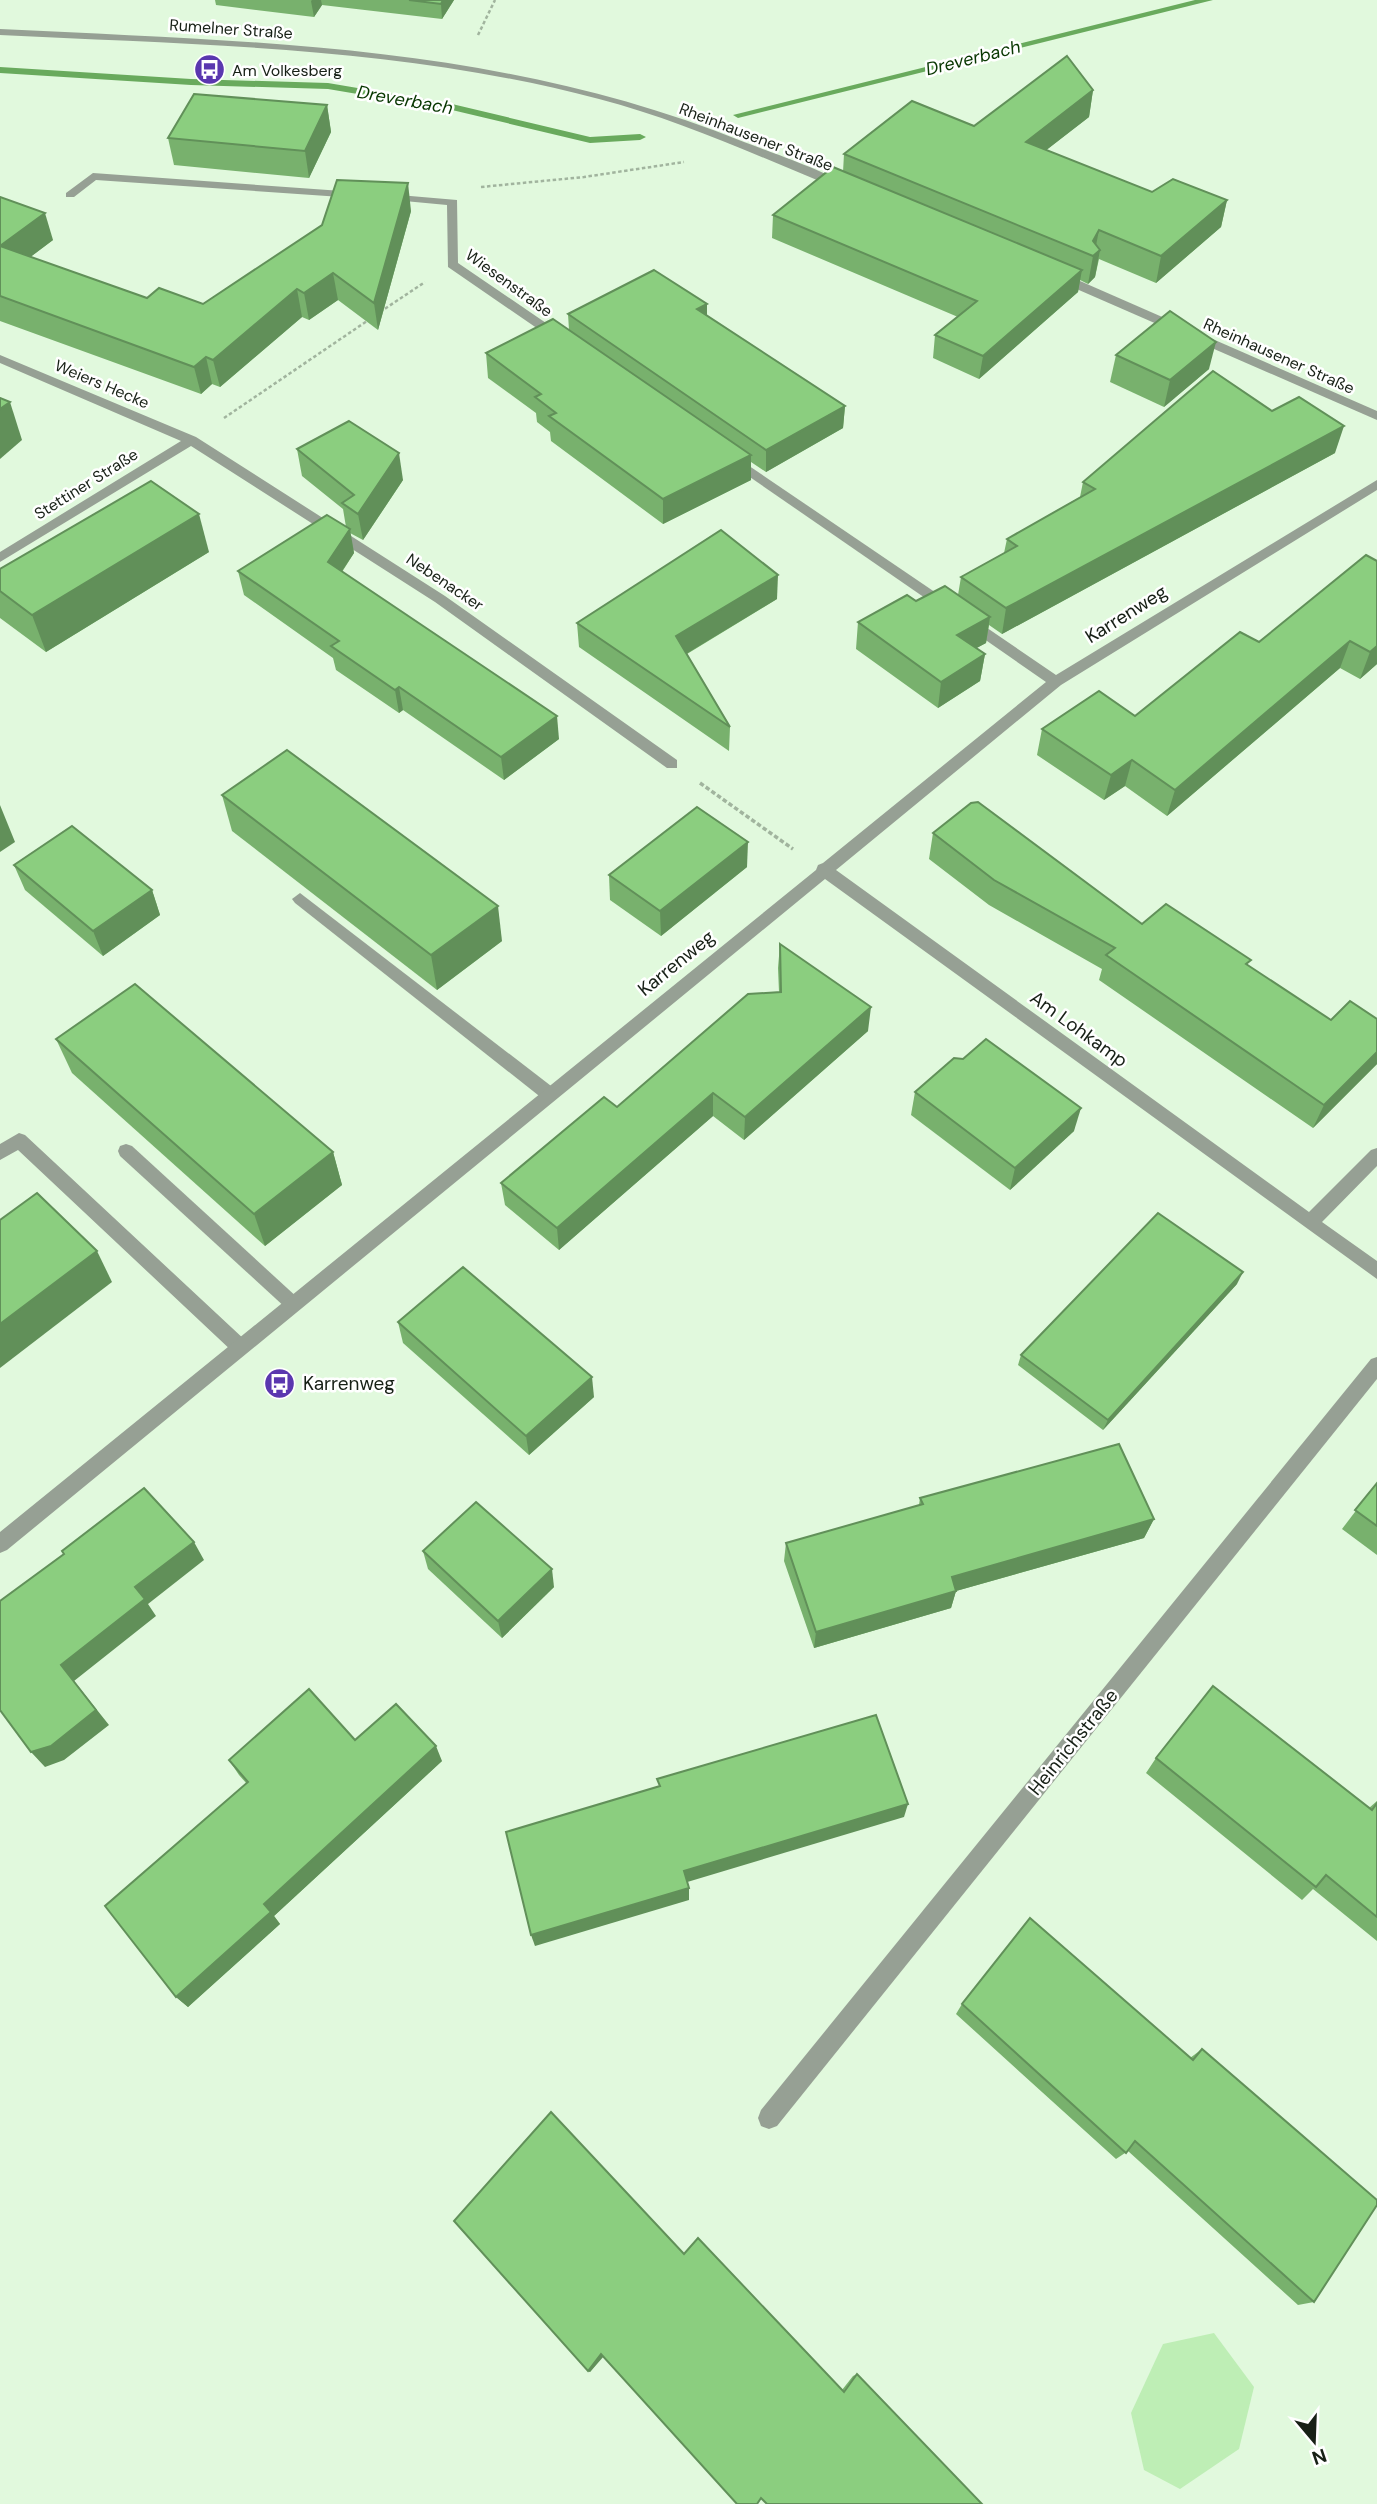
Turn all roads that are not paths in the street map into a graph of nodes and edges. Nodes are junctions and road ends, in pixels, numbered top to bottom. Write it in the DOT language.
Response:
graph roads {
  1 [pos="0,32"];
  2 [pos="460,66"];
  3 [pos="856,193"];
  4 [pos="70,195"];
  5 [pos="1050,273"];
  6 [pos="577,351"];
  7 [pos="0,359"];
  8 [pos="1377,416"];
  9 [pos="191,440"];
  10 [pos="725,453"];
  11 [pos="1377,484"];
  12 [pos="0,558"];
  13 [pos="1056,682"];
  14 [pos="672,764"];
  15 [pos="822,869"];
  16 [pos="300,900"];
  17 [pos="549,1094"];
  18 [pos="126,1151"];
  19 [pos="0,1153"];
  20 [pos="1377,1156"];
  21 [pos="1310,1223"];
  22 [pos="1377,1271"];
  23 [pos="293,1304"];
  24 [pos="240,1347"];
  25 [pos="1377,1365"];
  26 [pos="0,1544"];
  27 [pos="769,2118"];
  1 -- 2 [label="street, Rumelner Straße"];
  2 -- 3 [label="street, Rheinhausener Straße"];
  4 -- 6 [label="street, Wiesenstraße"];
  5 -- 8 [label="street, Rheinhausener Straße"];
  7 -- 9 [label="street, Weiers Hecke"];
  9 -- 12 [label="street, Stettiner Straße"];
  9 -- 14 [label="street, Nebenacker"];
  10 -- 13 [label="street"];
  11 -- 13 [label="street, Karrenweg"];
  13 -- 15 [label="street, Karrenweg"];
  15 -- 17 [label="street, Karrenweg"];
  15 -- 21 [label="street, Am Lohkamp"];
  16 -- 17 [label="street"];
  17 -- 23 [label="street, Karrenweg"];
  18 -- 23 [label="street"];
  19 -- 24 [label="street"];
  20 -- 21 [label="street"];
  21 -- 22 [label="street, Am Lohkamp"];
  23 -- 24 [label="street, Karrenweg"];
  24 -- 26 [label="street, Karrenweg"];
  25 -- 27 [label="street, Heinrichstraße"];
}
